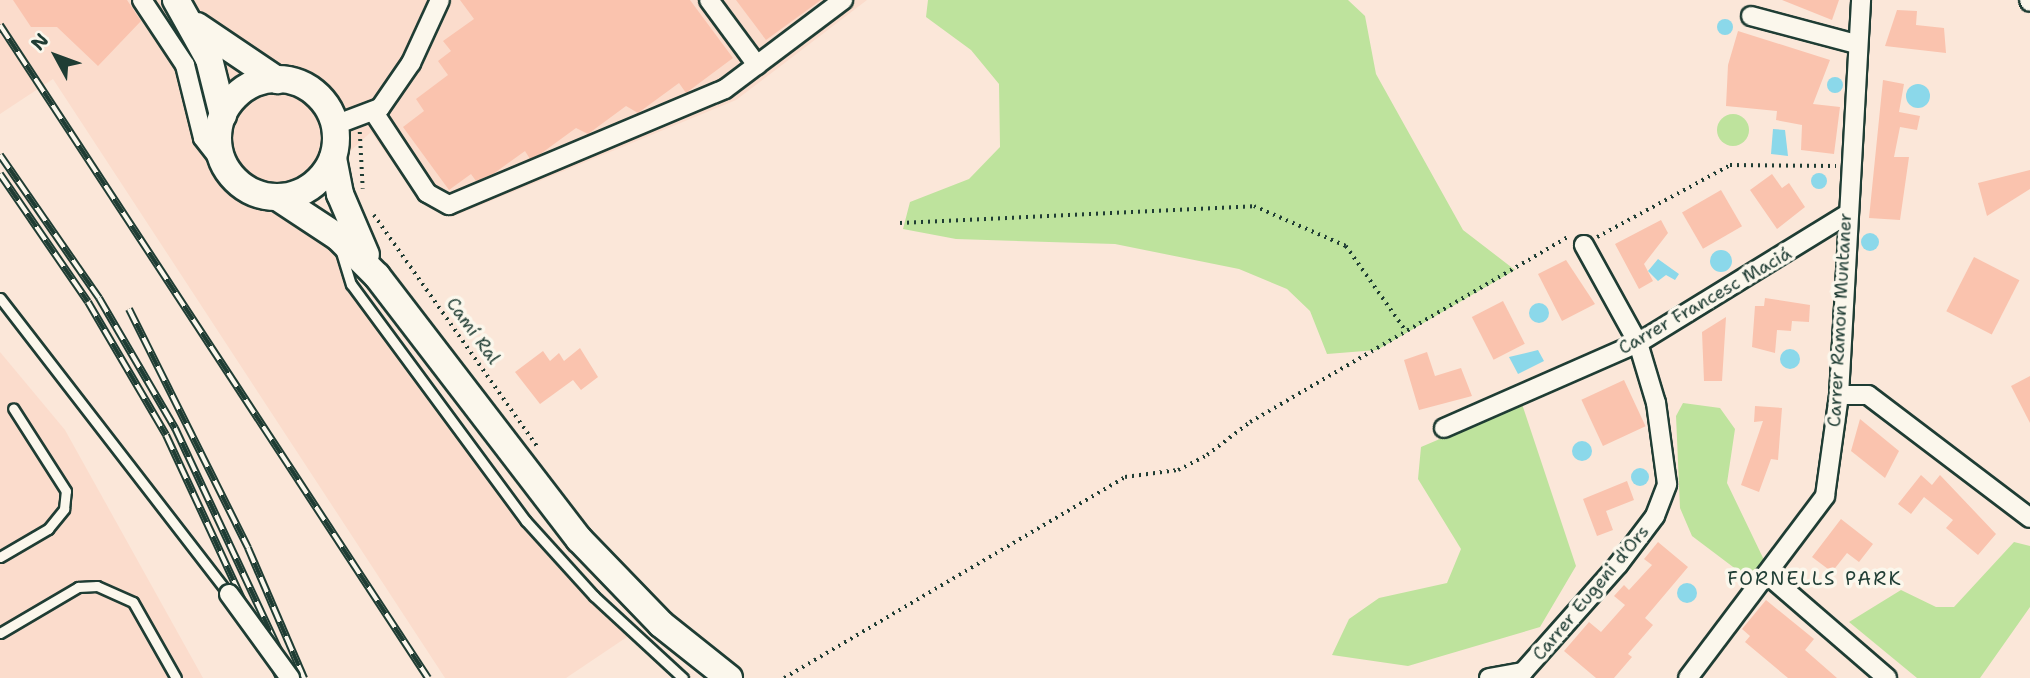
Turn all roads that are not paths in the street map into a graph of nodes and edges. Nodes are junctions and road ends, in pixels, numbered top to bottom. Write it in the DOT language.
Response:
graph roads {
  1 [pos="142,0"];
  2 [pos="440,0"];
  3 [pos="709,0"];
  4 [pos="843,0"];
  5 [pos="1861,0"];
  6 [pos="183,10"];
  7 [pos="1751,16"];
  8 [pos="1856,44"];
  9 [pos="757,65"];
  10 [pos="276,80"];
  11 [pos="223,115"];
  12 [pos="355,119"];
  13 [pos="333,158"];
  14 [pos="224,165"];
  15 [pos="276,197"];
  16 [pos="1846,215"];
  17 [pos="338,237"];
  18 [pos="1584,245"];
  19 [pos="377,276"];
  20 [pos="0,298"];
  21 [pos="1638,343"];
  22 [pos="1839,395"];
  23 [pos="13,408"];
  24 [pos="1444,428"];
  25 [pos="2030,518"];
  26 [pos="0,557"];
  27 [pos="1769,576"];
  28 [pos="229,594"];
  29 [pos="0,633"];
  30 [pos="176,678"];
  31 [pos="290,678"];
  32 [pos="682,678"];
  33 [pos="729,678"];
  34 [pos="1489,678"];
  35 [pos="1688,678"];
  36 [pos="1887,678"];
  1 -- 14 [label="street"];
  2 -- 12 [label="street"];
  3 -- 9 [label="street"];
  4 -- 9 [label="street"];
  5 -- 8 [label="street, Carrer Ramon Muntaner"];
  6 -- 10 [label="main road"];
  6 -- 11 [label="main road"];
  7 -- 8 [label="street"];
  8 -- 16 [label="street, Carrer Ramon Muntaner"];
  9 -- 12 [label="street"];
  10 -- 11 [label="main road"];
  10 -- 12 [label="main road"];
  11 -- 14 [label="main road"];
  12 -- 13 [label="main road"];
  13 -- 15 [label="main road"];
  13 -- 19 [label="main road"];
  14 -- 15 [label="main road"];
  15 -- 17 [label="main road"];
  16 -- 21 [label="street, Carrer Francesc Maciá"];
  16 -- 22 [label="street, Carrer Ramon Muntaner"];
  17 -- 19 [label="main road"];
  17 -- 32 [label="lane"];
  18 -- 21 [label="street, Carrer Eugeni d'Ors"];
  19 -- 33 [label="main road"];
  20 -- 28 [label="lane"];
  21 -- 24 [label="street, Carrer Francesc Maciá"];
  21 -- 34 [label="street, Carrer Eugeni d'Ors"];
  22 -- 25 [label="street"];
  22 -- 27 [label="street, Carrer Ramon Muntaner"];
  23 -- 26 [label="lane"];
  27 -- 35 [label="street, Carrer Ramon Muntaner"];
  27 -- 36 [label="street"];
  28 -- 31 [label="street, bridge"];
  29 -- 30 [label="lane"];
}
